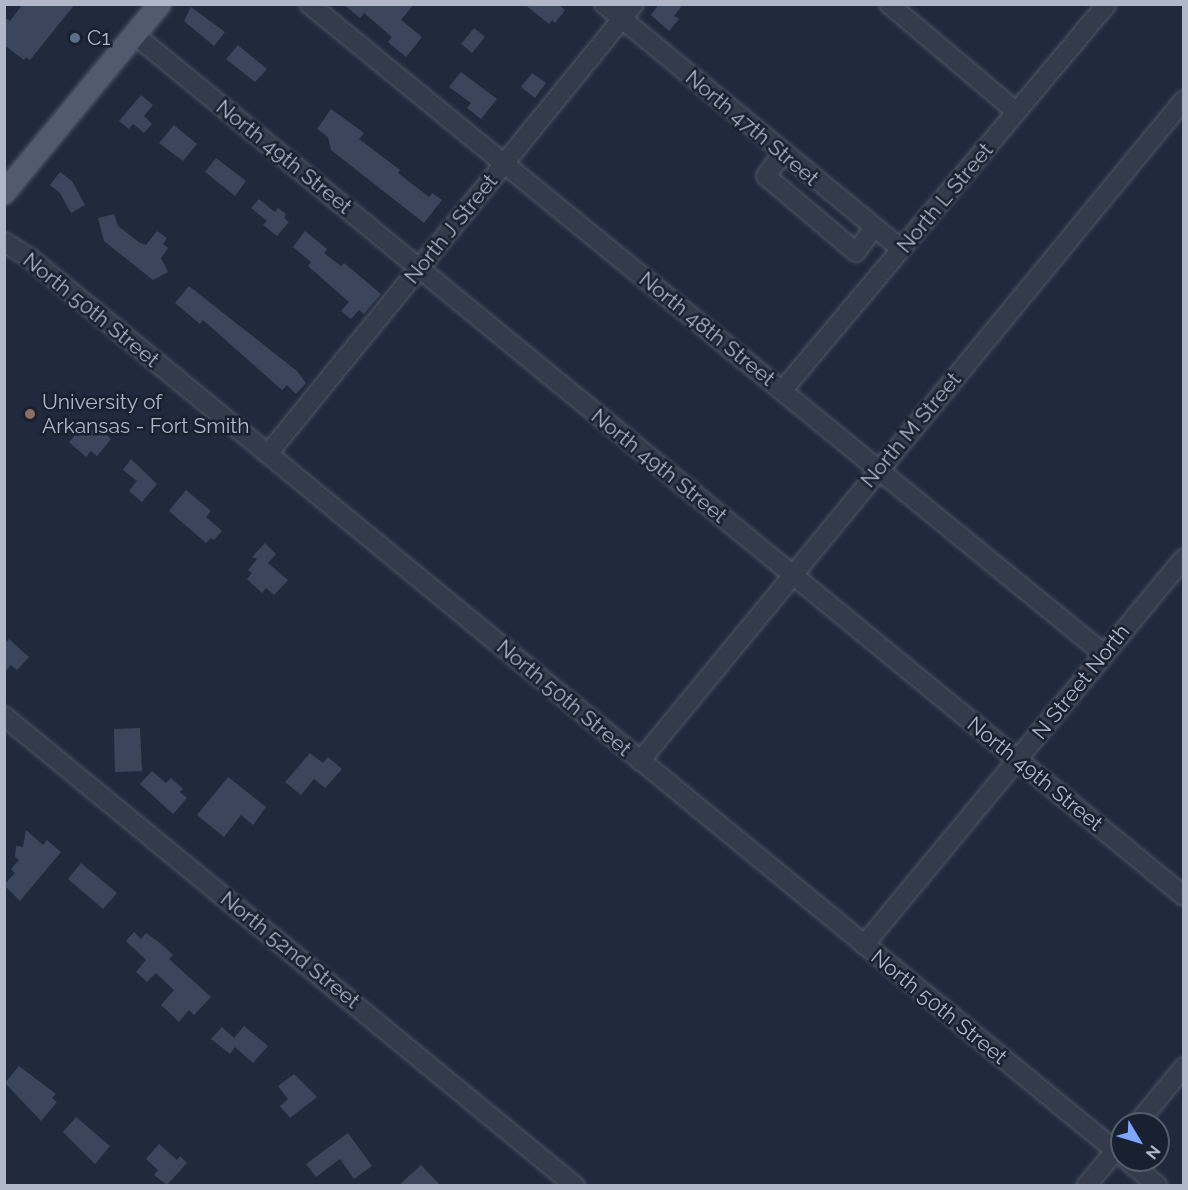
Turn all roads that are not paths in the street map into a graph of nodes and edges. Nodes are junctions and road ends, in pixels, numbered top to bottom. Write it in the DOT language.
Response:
graph roads {
  1 [pos="309,4"];
  2 [pos="603,4"];
  3 [pos="634,4"];
  4 [pos="889,4"];
  5 [pos="1107,4"];
  6 [pos="154,7"];
  7 [pos="622,20"];
  8 [pos="135,35"];
  9 [pos="1184,100"];
  10 [pos="1017,112"];
  11 [pos="782,154"];
  12 [pos="504,164"];
  13 [pos="4,193"];
  14 [pos="874,227"];
  15 [pos="4,242"];
  16 [pos="901,249"];
  17 [pos="419,269"];
  18 [pos="782,391"];
  19 [pos="268,454"];
  20 [pos="879,470"];
  21 [pos="1184,558"];
  22 [pos="792,575"];
  23 [pos="1104,654"];
  24 [pos="4,716"];
  25 [pos="1018,760"];
  26 [pos="640,761"];
  27 [pos="1184,896"];
  28 [pos="864,945"];
  29 [pos="1184,1067"];
  30 [pos="1147,1112"];
  31 [pos="1110,1142"];
  32 [pos="1110,1163"];
  33 [pos="1144,1172"];
  34 [pos="574,1185"];
  35 [pos="1086,1185"];
  36 [pos="1158,1185"];
  1 -- 12 [label="street, North 48th Street"];
  2 -- 7 [label="street, North 47th Street"];
  3 -- 7 [label="street, North J Street"];
  4 -- 10 [label="street"];
  5 -- 10 [label="street, North L Street"];
  6 -- 8 [label="main road"];
  7 -- 11 [label="street, North 47th Street"];
  7 -- 12 [label="street, North J Street"];
  8 -- 13 [label="main road"];
  8 -- 17 [label="street, North 49th Street"];
  9 -- 20 [label="street, North M Street"];
  10 -- 16 [label="street, North L Street"];
  11 -- 14 [label="street, North 47th Street"];
  11 -- 14 [label="street"];
  12 -- 17 [label="street, North J Street"];
  12 -- 18 [label="street, North 48th Street"];
  14 -- 16 [label="street, North 47th Street"];
  15 -- 19 [label="street, North 50th Street"];
  16 -- 18 [label="street, North L Street"];
  17 -- 19 [label="street, North J Street"];
  17 -- 22 [label="street, North 49th Street"];
  18 -- 20 [label="street, North 48th Street"];
  19 -- 26 [label="street, North 50th Street"];
  20 -- 22 [label="street, North M Street"];
  20 -- 23 [label="street, North 48th Street"];
  21 -- 23 [label="street, N Street North"];
  22 -- 25 [label="street, North 49th Street"];
  22 -- 26 [label="street, North M Street"];
  23 -- 25 [label="street, N Street North"];
  24 -- 34 [label="street, North 52nd Street"];
  25 -- 27 [label="street, North 49th Street"];
  25 -- 28 [label="street, N Street North"];
  26 -- 28 [label="street, North 50th Street"];
  28 -- 31 [label="street, North 50th Street"];
  29 -- 30 [label="street"];
  32 -- 35 [label="street"];
  33 -- 36 [label="street, North 50th Street"];
}
